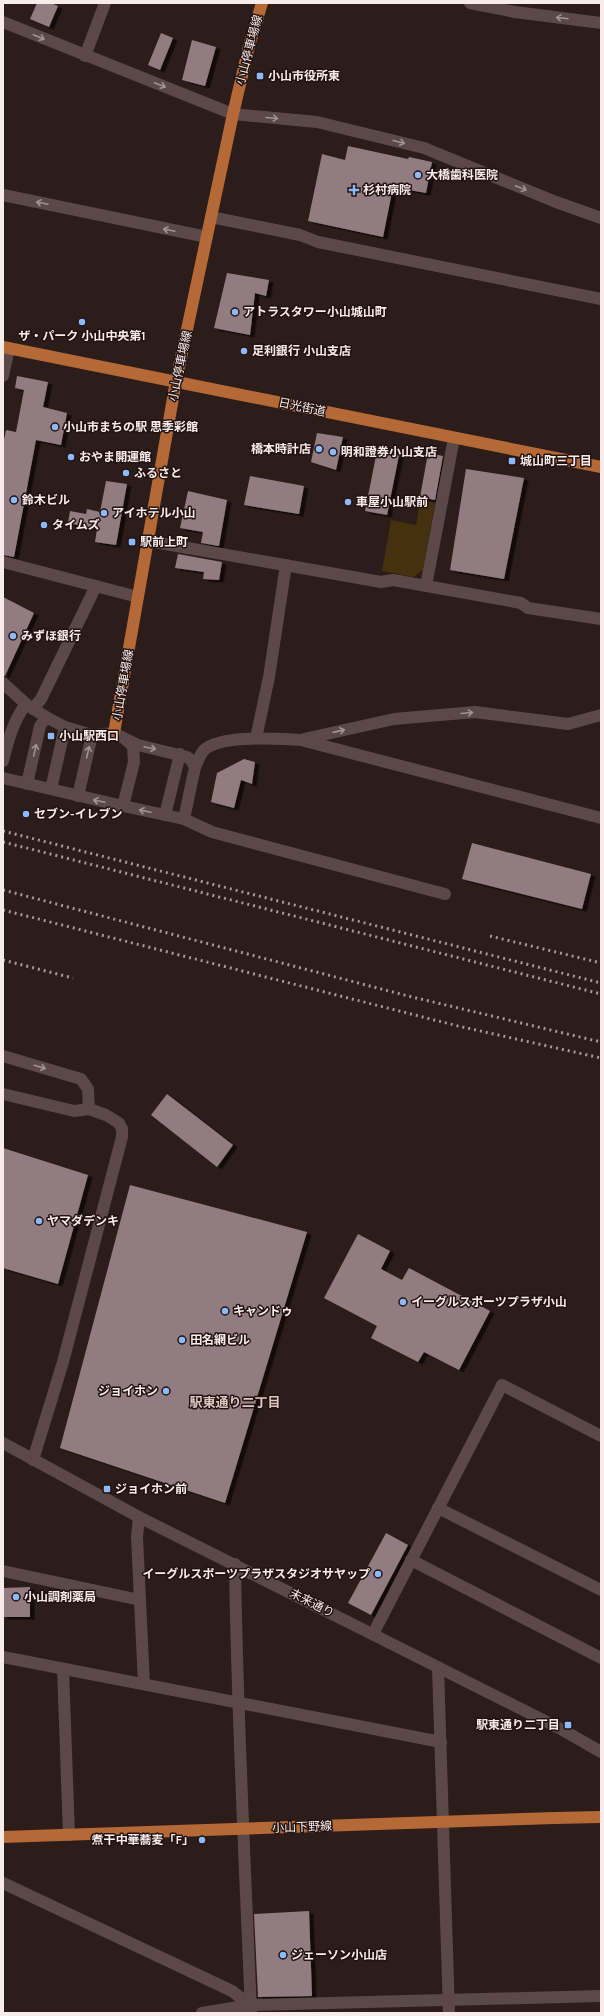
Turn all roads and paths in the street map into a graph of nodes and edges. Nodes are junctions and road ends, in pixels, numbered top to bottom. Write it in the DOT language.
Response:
graph roads {
  1 [pos="105,3"];
  2 [pos="262,3"];
  3 [pos="470,3"];
  4 [pos="515,7"];
  5 [pos="3,22"];
  6 [pos="601,23"];
  7 [pos="85,56"];
  8 [pos="233,114"];
  9 [pos="3,195"];
  10 [pos="211,217"];
  11 [pos="601,218"];
  12 [pos="207,238"];
  13 [pos="601,299"];
  14 [pos="6,348"];
  15 [pos="3,376"];
  16 [pos="176,381"];
  17 [pos="454,438"];
  18 [pos="601,467"];
  19 [pos="148,541"];
  20 [pos="3,562"];
  21 [pos="286,565"];
  22 [pos="96,586"];
  23 [pos="426,586"];
  24 [pos="138,597"];
  25 [pos="601,619"];
  26 [pos="3,683"];
  27 [pos="30,706"];
  28 [pos="601,715"];
  29 [pos="46,718"];
  30 [pos="65,727"];
  31 [pos="114,733"];
  32 [pos="92,735"];
  33 [pos="256,738"];
  34 [pos="301,740"];
  35 [pos="180,754"];
  36 [pos="3,761"];
  37 [pos="195,767"];
  38 [pos="3,778"];
  39 [pos="27,784"];
  40 [pos="51,789"];
  41 [pos="78,796"];
  42 [pos="124,806"];
  43 [pos="165,815"];
  44 [pos="601,818"];
  45 [pos="184,819"];
  46 [pos="445,894"];
  47 [pos="3,1056"];
  48 [pos="3,1094"];
  49 [pos="89,1109"];
  50 [pos="601,1436"];
  51 [pos="3,1443"];
  52 [pos="33,1460"];
  53 [pos="438,1508"];
  54 [pos="140,1517"];
  55 [pos="411,1560"];
  56 [pos="235,1564"];
  57 [pos="3,1571"];
  58 [pos="601,1590"];
  59 [pos="140,1600"];
  60 [pos="373,1634"];
  61 [pos="3,1657"];
  62 [pos="601,1658"];
  63 [pos="438,1667"];
  64 [pos="62,1669"];
  65 [pos="144,1684"];
  66 [pos="237,1702"];
  67 [pos="441,1742"];
  68 [pos="601,1752"];
  69 [pos="601,1817"];
  70 [pos="444,1822"];
  71 [pos="244,1829"];
  72 [pos="69,1835"];
  73 [pos="3,1837"];
  74 [pos="3,1883"];
  75 [pos="601,1996"];
  76 [pos="449,2000"];
  77 [pos="251,2009"];
  78 [pos="202,2013"];
  79 [pos="449,2013"];
  1 -- 7 [label="street"];
  2 -- 8 [label="main road, 小山停車場線"];
  3 -- 4 [label="street"];
  6 -- 4 [label="street, one-way"];
  5 -- 7 [label="street, one-way"];
  7 -- 8 [label="street, one-way"];
  8 -- 10 [label="main road, 小山停車場線"];
  8 -- 11 [label="street, one-way"];
  12 -- 9 [label="street, one-way"];
  10 -- 12 [label="main road, 小山停車場線"];
  10 -- 13 [label="street"];
  12 -- 16 [label="main road, 小山停車場線"];
  14 -- 15 [label="street"];
  14 -- 16 [label="main road, 日光街道"];
  16 -- 17 [label="main road, 日光街道"];
  16 -- 19 [label="main road, 小山停車場線"];
  17 -- 18 [label="main road, 日光街道"];
  17 -- 23 [label="street"];
  19 -- 21 [label="street"];
  19 -- 24 [label="main road, 小山停車場線"];
  20 -- 22 [label="street"];
  21 -- 23 [label="street"];
  21 -- 33 [label="street"];
  22 -- 24 [label="street"];
  22 -- 27 [label="street"];
  23 -- 25 [label="street"];
  24 -- 31 [label="main road, 小山停車場線"];
  26 -- 27 [label="street"];
  27 -- 29 [label="street"];
  27 -- 36 [label="street"];
  34 -- 28 [label="street, one-way"];
  29 -- 30 [label="street"];
  39 -- 29 [label="street, one-way"];
  30 -- 32 [label="street"];
  30 -- 40 [label="street"];
  31 -- 32 [label="street"];
  31 -- 35 [label="street, one-way"];
  31 -- 42 [label="street"];
  41 -- 32 [label="street, one-way"];
  33 -- 34 [label="street"];
  33 -- 37 [label="street"];
  34 -- 44 [label="street"];
  35 -- 37 [label="street"];
  35 -- 43 [label="street"];
  37 -- 45 [label="street"];
  38 -- 39 [label="street"];
  39 -- 40 [label="street"];
  40 -- 41 [label="street"];
  42 -- 41 [label="street, one-way"];
  43 -- 42 [label="street, one-way"];
  43 -- 45 [label="street"];
  45 -- 46 [label="street"];
  47 -- 49 [label="street, one-way"];
  48 -- 49 [label="street"];
  49 -- 52 [label="street"];
  50 -- 53 [label="street"];
  51 -- 52 [label="street, 未来通り"];
  52 -- 54 [label="street, 未来通り"];
  53 -- 55 [label="street"];
  53 -- 58 [label="street"];
  54 -- 56 [label="street, 未来通り"];
  54 -- 59 [label="street"];
  55 -- 60 [label="street"];
  55 -- 62 [label="street"];
  56 -- 60 [label="street, 未来通り"];
  56 -- 66 [label="street"];
  57 -- 59 [label="street"];
  59 -- 65 [label="street"];
  60 -- 63 [label="street, 未来通り"];
  61 -- 64 [label="street"];
  63 -- 67 [label="street"];
  63 -- 68 [label="street, 未来通り"];
  64 -- 65 [label="street"];
  64 -- 72 [label="street"];
  65 -- 66 [label="street"];
  66 -- 67 [label="street"];
  66 -- 71 [label="street"];
  67 -- 70 [label="street"];
  69 -- 70 [label="main road, 小山下野線"];
  70 -- 71 [label="main road, 小山下野線"];
  70 -- 76 [label="street"];
  71 -- 72 [label="main road, 小山下野線"];
  71 -- 77 [label="street"];
  72 -- 73 [label="main road, 小山下野線"];
  74 -- 77 [label="street"];
  75 -- 76 [label="street"];
  76 -- 77 [label="street"];
  76 -- 79 [label="street"];
  77 -- 78 [label="street"];
}
